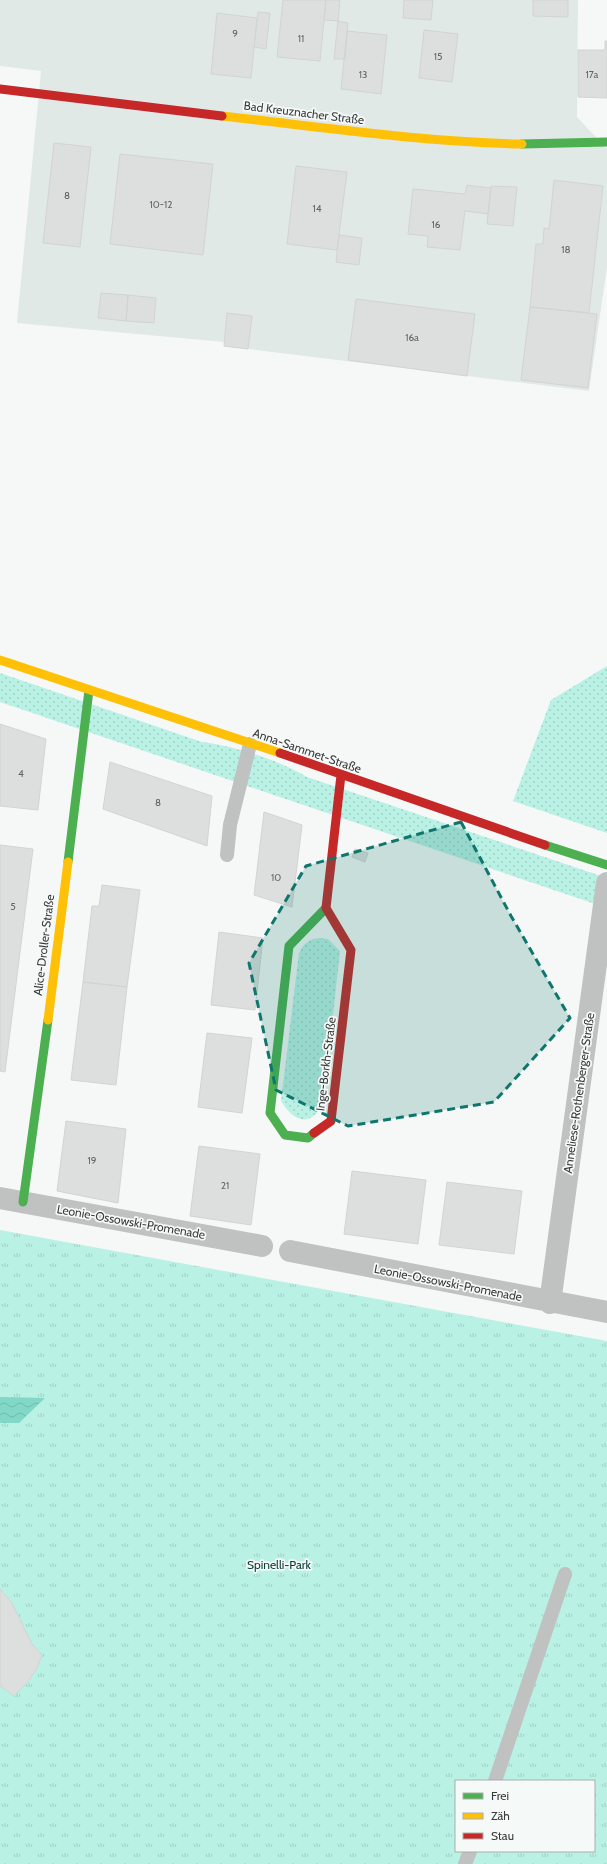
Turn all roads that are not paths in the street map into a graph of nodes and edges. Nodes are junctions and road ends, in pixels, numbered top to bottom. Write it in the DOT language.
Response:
graph roads {
  1 [pos="0,89"];
  2 [pos="607,142"];
  3 [pos="0,660"];
  4 [pos="89,690"];
  5 [pos="250,744"];
  6 [pos="340,774"];
  7 [pos="227,855"];
  8 [pos="607,865"];
  9 [pos="607,883"];
  10 [pos="326,908"];
  11 [pos="0,1198"];
  12 [pos="23,1202"];
  13 [pos="262,1246"];
  14 [pos="290,1251"];
  15 [pos="550,1303"];
  16 [pos="607,1312"];
  17 [pos="565,1574"];
  18 [pos="495,1780"];
  19 [pos="470,1852"];
  20 [pos="465,1864"];
  1 -- 2 [label="street, Bad Kreuznacher Straße"];
  3 -- 4 [label="street, Anna-Sammet-Straße"];
  4 -- 5 [label="street, Anna-Sammet-Straße"];
  4 -- 12 [label="street, Alice-Droller-Straße"];
  5 -- 6 [label="street, Anna-Sammet-Straße"];
  5 -- 7 [label="lane"];
  6 -- 8 [label="street, Anna-Sammet-Straße"];
  6 -- 10 [label="street"];
  9 -- 15 [label="street, Anneliese-Rothenberger-Straße"];
  10 -- 10 [label="street, Inge-Borkh-Straße"];
  11 -- 12 [label="street, Leonie-Ossowski-Promenade"];
  12 -- 13 [label="street, Leonie-Ossowski-Promenade"];
  14 -- 15 [label="street, Leonie-Ossowski-Promenade"];
  15 -- 16 [label="street, Leonie-Ossowski-Promenade"];
  17 -- 18 [label="lane"];
  19 -- 20 [label="lane"];
}
